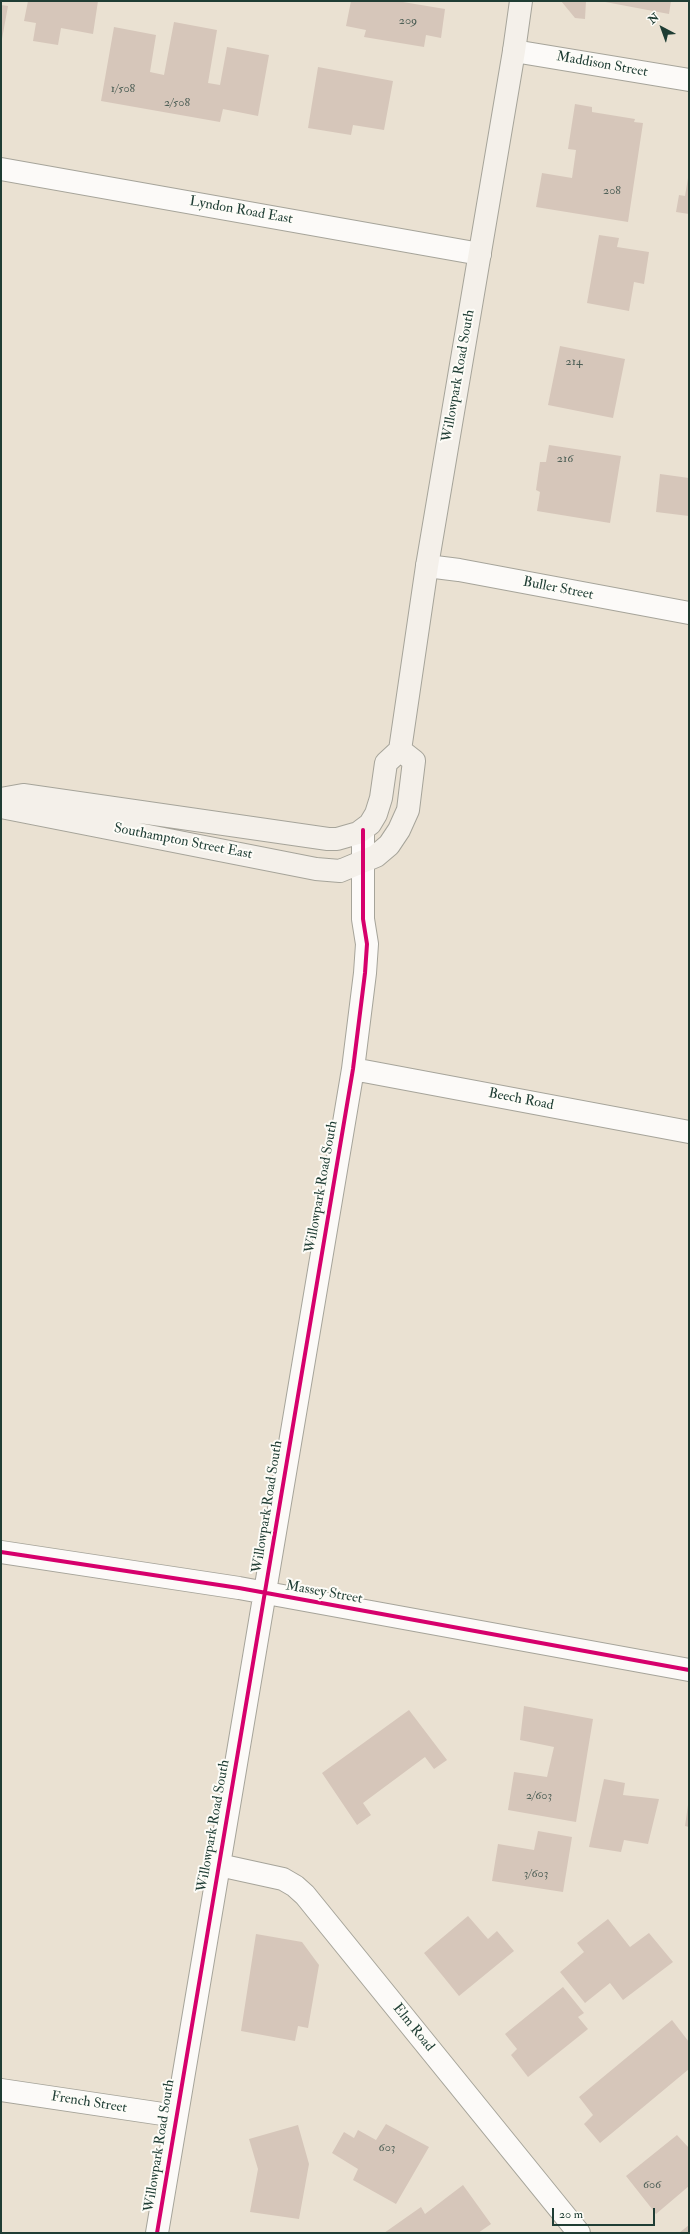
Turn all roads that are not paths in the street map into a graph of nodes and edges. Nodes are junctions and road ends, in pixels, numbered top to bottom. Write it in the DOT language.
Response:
graph roads {
  1 [pos="521,1"];
  2 [pos="514,51"];
  3 [pos="689,80"];
  4 [pos="1,169"];
  5 [pos="480,254"];
  6 [pos="427,566"];
  7 [pos="689,613"];
  8 [pos="400,750"];
  9 [pos="1,799"];
  10 [pos="1,807"];
  11 [pos="363,830"];
  12 [pos="363,862"];
  13 [pos="353,1069"];
  14 [pos="689,1132"];
  15 [pos="1,1552"];
  16 [pos="265,1593"];
  17 [pos="689,1670"];
  18 [pos="219,1865"];
  19 [pos="1,2090"];
  20 [pos="176,2116"];
  21 [pos="157,2233"];
  22 [pos="579,2233"];
  1 -- 2 [label="main road, Willowpark Road South"];
  2 -- 3 [label="street, Maddison Street"];
  2 -- 5 [label="main road, Willowpark Road South"];
  4 -- 5 [label="street, Lyndon Road East"];
  5 -- 6 [label="main road, Willowpark Road South"];
  6 -- 7 [label="street, Buller Street"];
  6 -- 8 [label="main road, Willowpark Road South"];
  8 -- 11 [label="main road"];
  8 -- 12 [label="main road"];
  9 -- 11 [label="main road, Southampton Street East"];
  10 -- 12 [label="main road, Southampton Street East"];
  11 -- 12 [label="street, Willowpark Road South"];
  12 -- 13 [label="street, Willowpark Road South"];
  13 -- 14 [label="street, Beech Road"];
  13 -- 16 [label="street, Willowpark Road South"];
  15 -- 16 [label="street, Massey Street"];
  16 -- 17 [label="street, Massey Street"];
  16 -- 18 [label="street, Willowpark Road South"];
  18 -- 20 [label="street, Willowpark Road South"];
  18 -- 22 [label="street, Elm Road"];
  19 -- 20 [label="street, French Street"];
  20 -- 21 [label="street, Willowpark Road South"];
}
